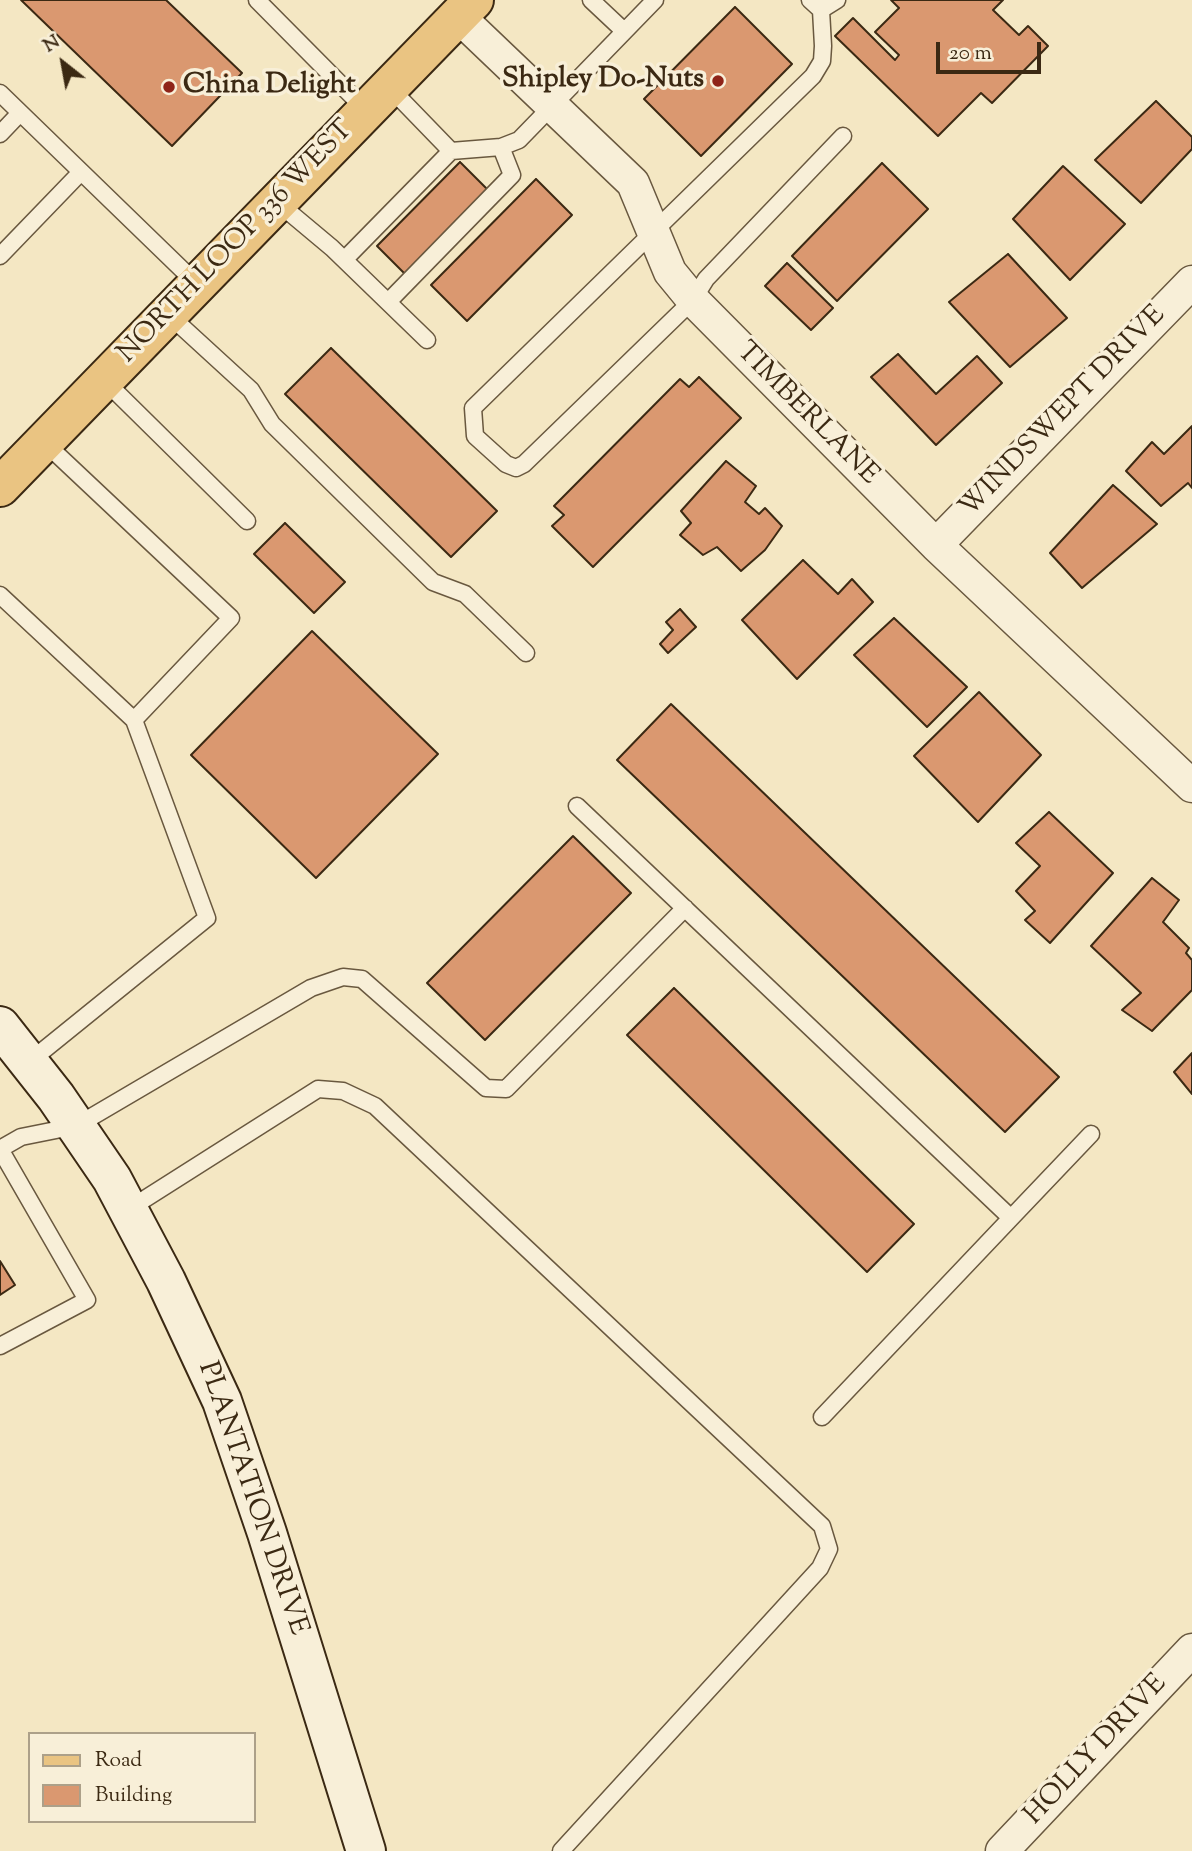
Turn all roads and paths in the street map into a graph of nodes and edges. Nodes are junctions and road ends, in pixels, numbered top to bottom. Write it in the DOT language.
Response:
graph roads {
  1 [pos="257,0"];
  2 [pos="591,0"];
  3 [pos="655,0"];
  4 [pos="837,0"];
  5 [pos="816,5"];
  6 [pos="466,8"];
  7 [pos="624,31"];
  8 [pos="0,93"];
  9 [pos="378,98"];
  10 [pos="551,105"];
  11 [pos="20,113"];
  12 [pos="0,134"];
  13 [pos="844,136"];
  14 [pos="501,147"];
  15 [pos="451,151"];
  16 [pos="81,172"];
  17 [pos="277,202"];
  18 [pos="653,236"];
  19 [pos="0,256"];
  20 [pos="345,259"];
  21 [pos="1192,282"];
  22 [pos="197,285"];
  23 [pos="693,300"];
  24 [pos="388,302"];
  25 [pos="168,314"];
  26 [pos="427,340"];
  27 [pos="104,380"];
  28 [pos="44,442"];
  29 [pos="0,487"];
  30 [pos="247,521"];
  31 [pos="936,545"];
  32 [pos="0,595"];
  33 [pos="526,653"];
  34 [pos="134,720"];
  35 [pos="1192,786"];
  36 [pos="577,806"];
  37 [pos="685,908"];
  38 [pos="0,1026"];
  39 [pos="29,1062"];
  40 [pos="76,1126"];
  41 [pos="1091,1134"];
  42 [pos="0,1149"];
  43 [pos="130,1209"];
  44 [pos="1012,1218"];
  45 [pos="0,1346"];
  46 [pos="822,1417"];
  47 [pos="1192,1650"];
  48 [pos="1017,1846"];
  49 [pos="366,1851"];
  50 [pos="561,1851"];
  1 -- 9 [label="lane"];
  2 -- 7 [label="lane"];
  3 -- 7 [label="lane"];
  4 -- 5 [label="lane"];
  5 -- 18 [label="lane"];
  6 -- 9 [label="main road, NORTH LOOP 336 WEST"];
  6 -- 10 [label="street, TIMBERLANE"];
  7 -- 10 [label="lane"];
  8 -- 11 [label="lane"];
  9 -- 15 [label="lane"];
  9 -- 17 [label="main road, NORTH LOOP 336 WEST"];
  10 -- 14 [label="lane"];
  10 -- 18 [label="street, TIMBERLANE"];
  11 -- 12 [label="lane"];
  11 -- 16 [label="lane"];
  13 -- 23 [label="lane"];
  14 -- 15 [label="lane"];
  14 -- 24 [label="lane"];
  15 -- 20 [label="lane"];
  16 -- 19 [label="lane"];
  16 -- 22 [label="lane"];
  17 -- 20 [label="lane"];
  17 -- 22 [label="main road, NORTH LOOP 336 WEST"];
  18 -- 23 [label="street, TIMBERLANE"];
  18 -- 23 [label="lane"];
  20 -- 24 [label="lane"];
  21 -- 31 [label="street, WINDSWEPT DRIVE"];
  22 -- 25 [label="main road, NORTH LOOP 336 WEST"];
  23 -- 31 [label="street, TIMBERLANE"];
  24 -- 26 [label="lane"];
  25 -- 27 [label="main road, NORTH LOOP 336 WEST"];
  25 -- 33 [label="lane"];
  27 -- 28 [label="main road, NORTH LOOP 336 WEST"];
  27 -- 30 [label="lane"];
  28 -- 29 [label="main road, NORTH LOOP 336 WEST"];
  28 -- 34 [label="lane"];
  31 -- 35 [label="street, TIMBERLANE"];
  32 -- 34 [label="lane"];
  34 -- 39 [label="lane"];
  36 -- 37 [label="lane"];
  37 -- 40 [label="lane"];
  37 -- 44 [label="lane"];
  38 -- 39 [label="street, PLANTATION DRIVE"];
  39 -- 40 [label="street, PLANTATION DRIVE"];
  40 -- 42 [label="lane"];
  40 -- 43 [label="street, PLANTATION DRIVE"];
  41 -- 44 [label="lane"];
  42 -- 45 [label="lane"];
  43 -- 49 [label="street, PLANTATION DRIVE"];
  43 -- 50 [label="lane"];
  44 -- 46 [label="lane"];
  47 -- 48 [label="street, HOLLY DRIVE"];
}
